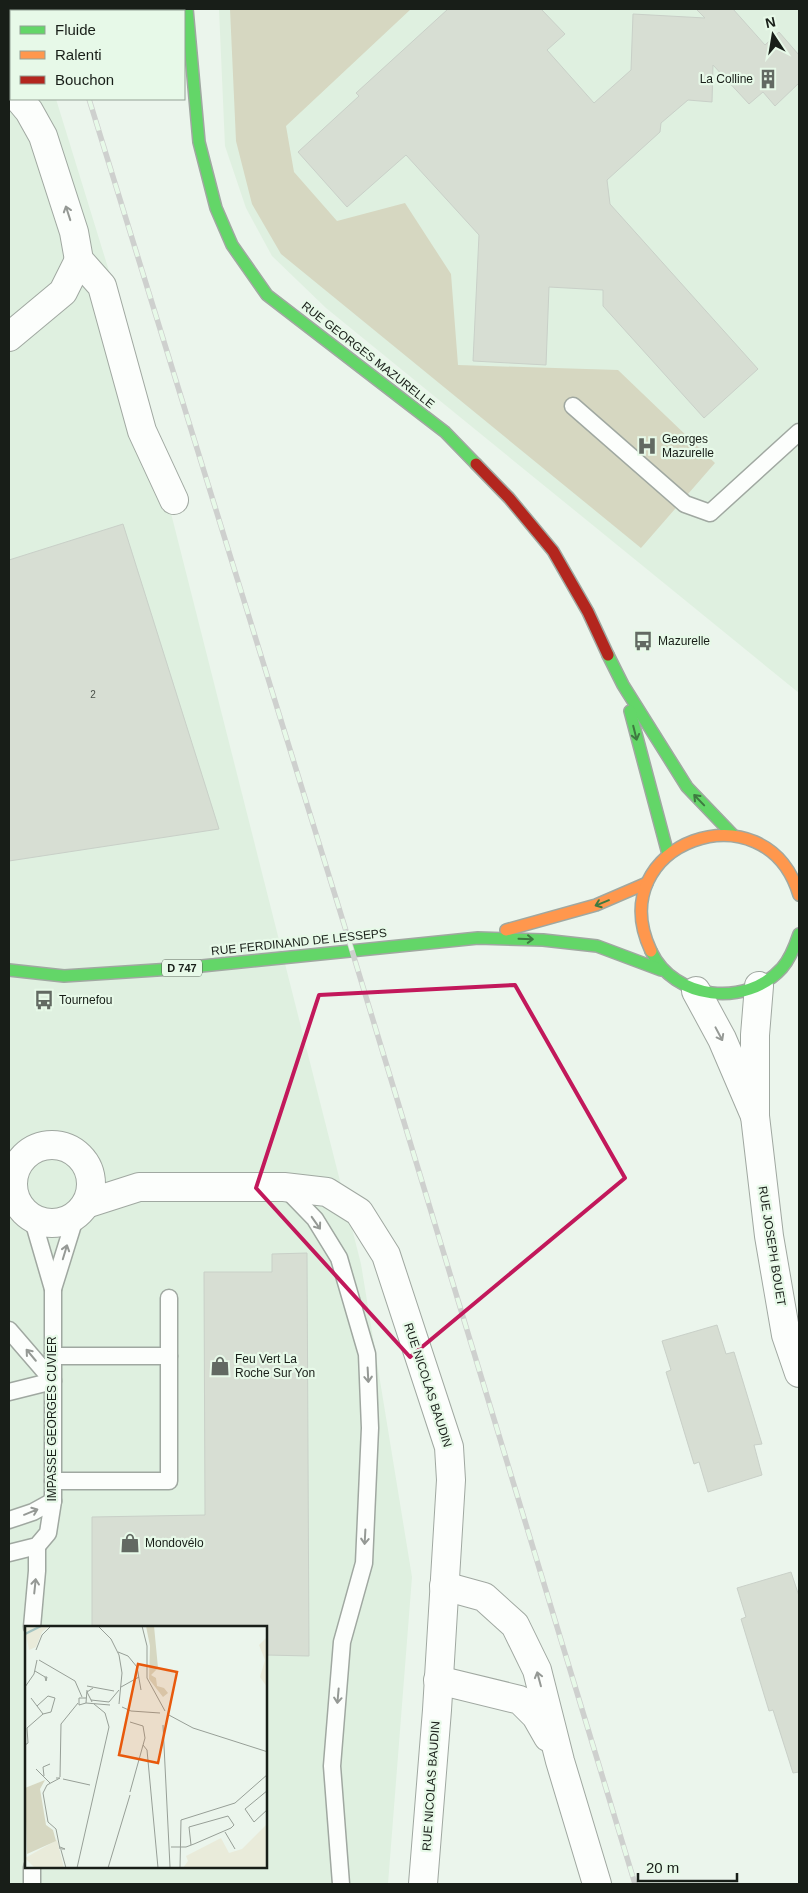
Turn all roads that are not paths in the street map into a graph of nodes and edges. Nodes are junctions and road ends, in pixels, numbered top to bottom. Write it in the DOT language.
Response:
graph roads {
  1 [pos="187,9"];
  2 [pos="20,100"];
  3 [pos="79,260"];
  4 [pos="9,337"];
  5 [pos="573,406"];
  6 [pos="799,432"];
  7 [pos="174,500"];
  8 [pos="623,685"];
  9 [pos="733,835"];
  10 [pos="668,854"];
  11 [pos="796,878"];
  12 [pos="646,884"];
  13 [pos="799,895"];
  14 [pos="799,934"];
  15 [pos="478,938"];
  16 [pos="796,952"];
  17 [pos="9,970"];
  18 [pos="661,970"];
  19 [pos="64,976"];
  20 [pos="36,983"];
  21 [pos="759,986"];
  22 [pos="696,991"];
  23 [pos="755,1116"];
  24 [pos="87,1167"];
  25 [pos="13,1168"];
  26 [pos="139,1187"];
  27 [pos="284,1187"];
  28 [pos="81,1209"];
  29 [pos="20,1210"];
  30 [pos="52,1289"];
  31 [pos="169,1298"];
  32 [pos="9,1330"];
  33 [pos="53,1356"];
  34 [pos="169,1356"];
  35 [pos="799,1373"];
  36 [pos="53,1381"];
  37 [pos="9,1392"];
  38 [pos="53,1481"];
  39 [pos="53,1501"];
  40 [pos="9,1520"];
  41 [pos="37,1546"];
  42 [pos="9,1553"];
  43 [pos="444,1586"];
  44 [pos="32,1626"];
  45 [pos="438,1680"];
  46 [pos="560,1760"];
  47 [pos="32,1868"];
  48 [pos="32,1884"];
  49 [pos="341,1884"];
  50 [pos="423,1884"];
  51 [pos="598,1884"];
  1 -- 8 [label="main road, RUE GEORGES MAZURELLE"];
  3 -- 2 [label="street, one-way"];
  3 -- 4 [label="street"];
  3 -- 7 [label="street"];
  5 -- 6 [label="lane"];
  9 -- 8 [label="main road, RUE GEORGES MAZURELLE, one-way"];
  8 -- 10 [label="main road, RUE GEORGES MAZURELLE, one-way"];
  9 -- 10 [label="main road"];
  9 -- 11 [label="main road"];
  10 -- 12 [label="main road"];
  11 -- 13 [label="main road"];
  12 -- 15 [label="main road, RUE FERDINAND DE LESSEPS / D 747, one-way"];
  12 -- 18 [label="main road"];
  14 -- 16 [label="main road"];
  15 -- 18 [label="main road, RUE FERDINAND DE LESSEPS / D 747, one-way"];
  15 -- 19 [label="main road, RUE FERDINAND DE LESSEPS / D 747"];
  16 -- 21 [label="main road"];
  17 -- 19 [label="main road, RUE FERDINAND DE LESSEPS / D 747"];
  18 -- 22 [label="main road"];
  19 -- 20 [label="main road, RUE FERDINAND DE LESSEPS / D 747"];
  21 -- 22 [label="main road"];
  21 -- 23 [label="street, RUE JOSEPH BOUET"];
  22 -- 23 [label="street, RUE JOSEPH BOUET, one-way"];
  23 -- 35 [label="street, RUE JOSEPH BOUET"];
  24 -- 25 [label="street"];
  24 -- 26 [label="street, RUE NICOLAS BAUDIN"];
  24 -- 28 [label="street"];
  25 -- 29 [label="street"];
  26 -- 27 [label="street, RUE NICOLAS BAUDIN"];
  26 -- 28 [label="street, RUE NICOLAS BAUDIN"];
  27 -- 43 [label="street, RUE NICOLAS BAUDIN"];
  27 -- 49 [label="lane, one-way"];
  28 -- 29 [label="street"];
  30 -- 28 [label="lane, one-way"];
  29 -- 30 [label="lane"];
  30 -- 33 [label="lane, IMPASSE GEORGES CUVIER"];
  31 -- 34 [label="lane"];
  36 -- 32 [label="lane, one-way"];
  33 -- 34 [label="lane"];
  33 -- 36 [label="lane, IMPASSE GEORGES CUVIER"];
  34 -- 38 [label="lane"];
  36 -- 37 [label="lane"];
  36 -- 38 [label="lane, IMPASSE GEORGES CUVIER"];
  38 -- 39 [label="lane, IMPASSE GEORGES CUVIER"];
  40 -- 39 [label="lane, one-way"];
  39 -- 41 [label="lane, IMPASSE GEORGES CUVIER"];
  41 -- 42 [label="lane"];
  44 -- 41 [label="lane, one-way"];
  43 -- 45 [label="street, RUE NICOLAS BAUDIN"];
  46 -- 43 [label="street, one-way"];
  45 -- 46 [label="street"];
  45 -- 50 [label="street, RUE NICOLAS BAUDIN"];
  46 -- 51 [label="street"];
  47 -- 48 [label="lane"];
}
